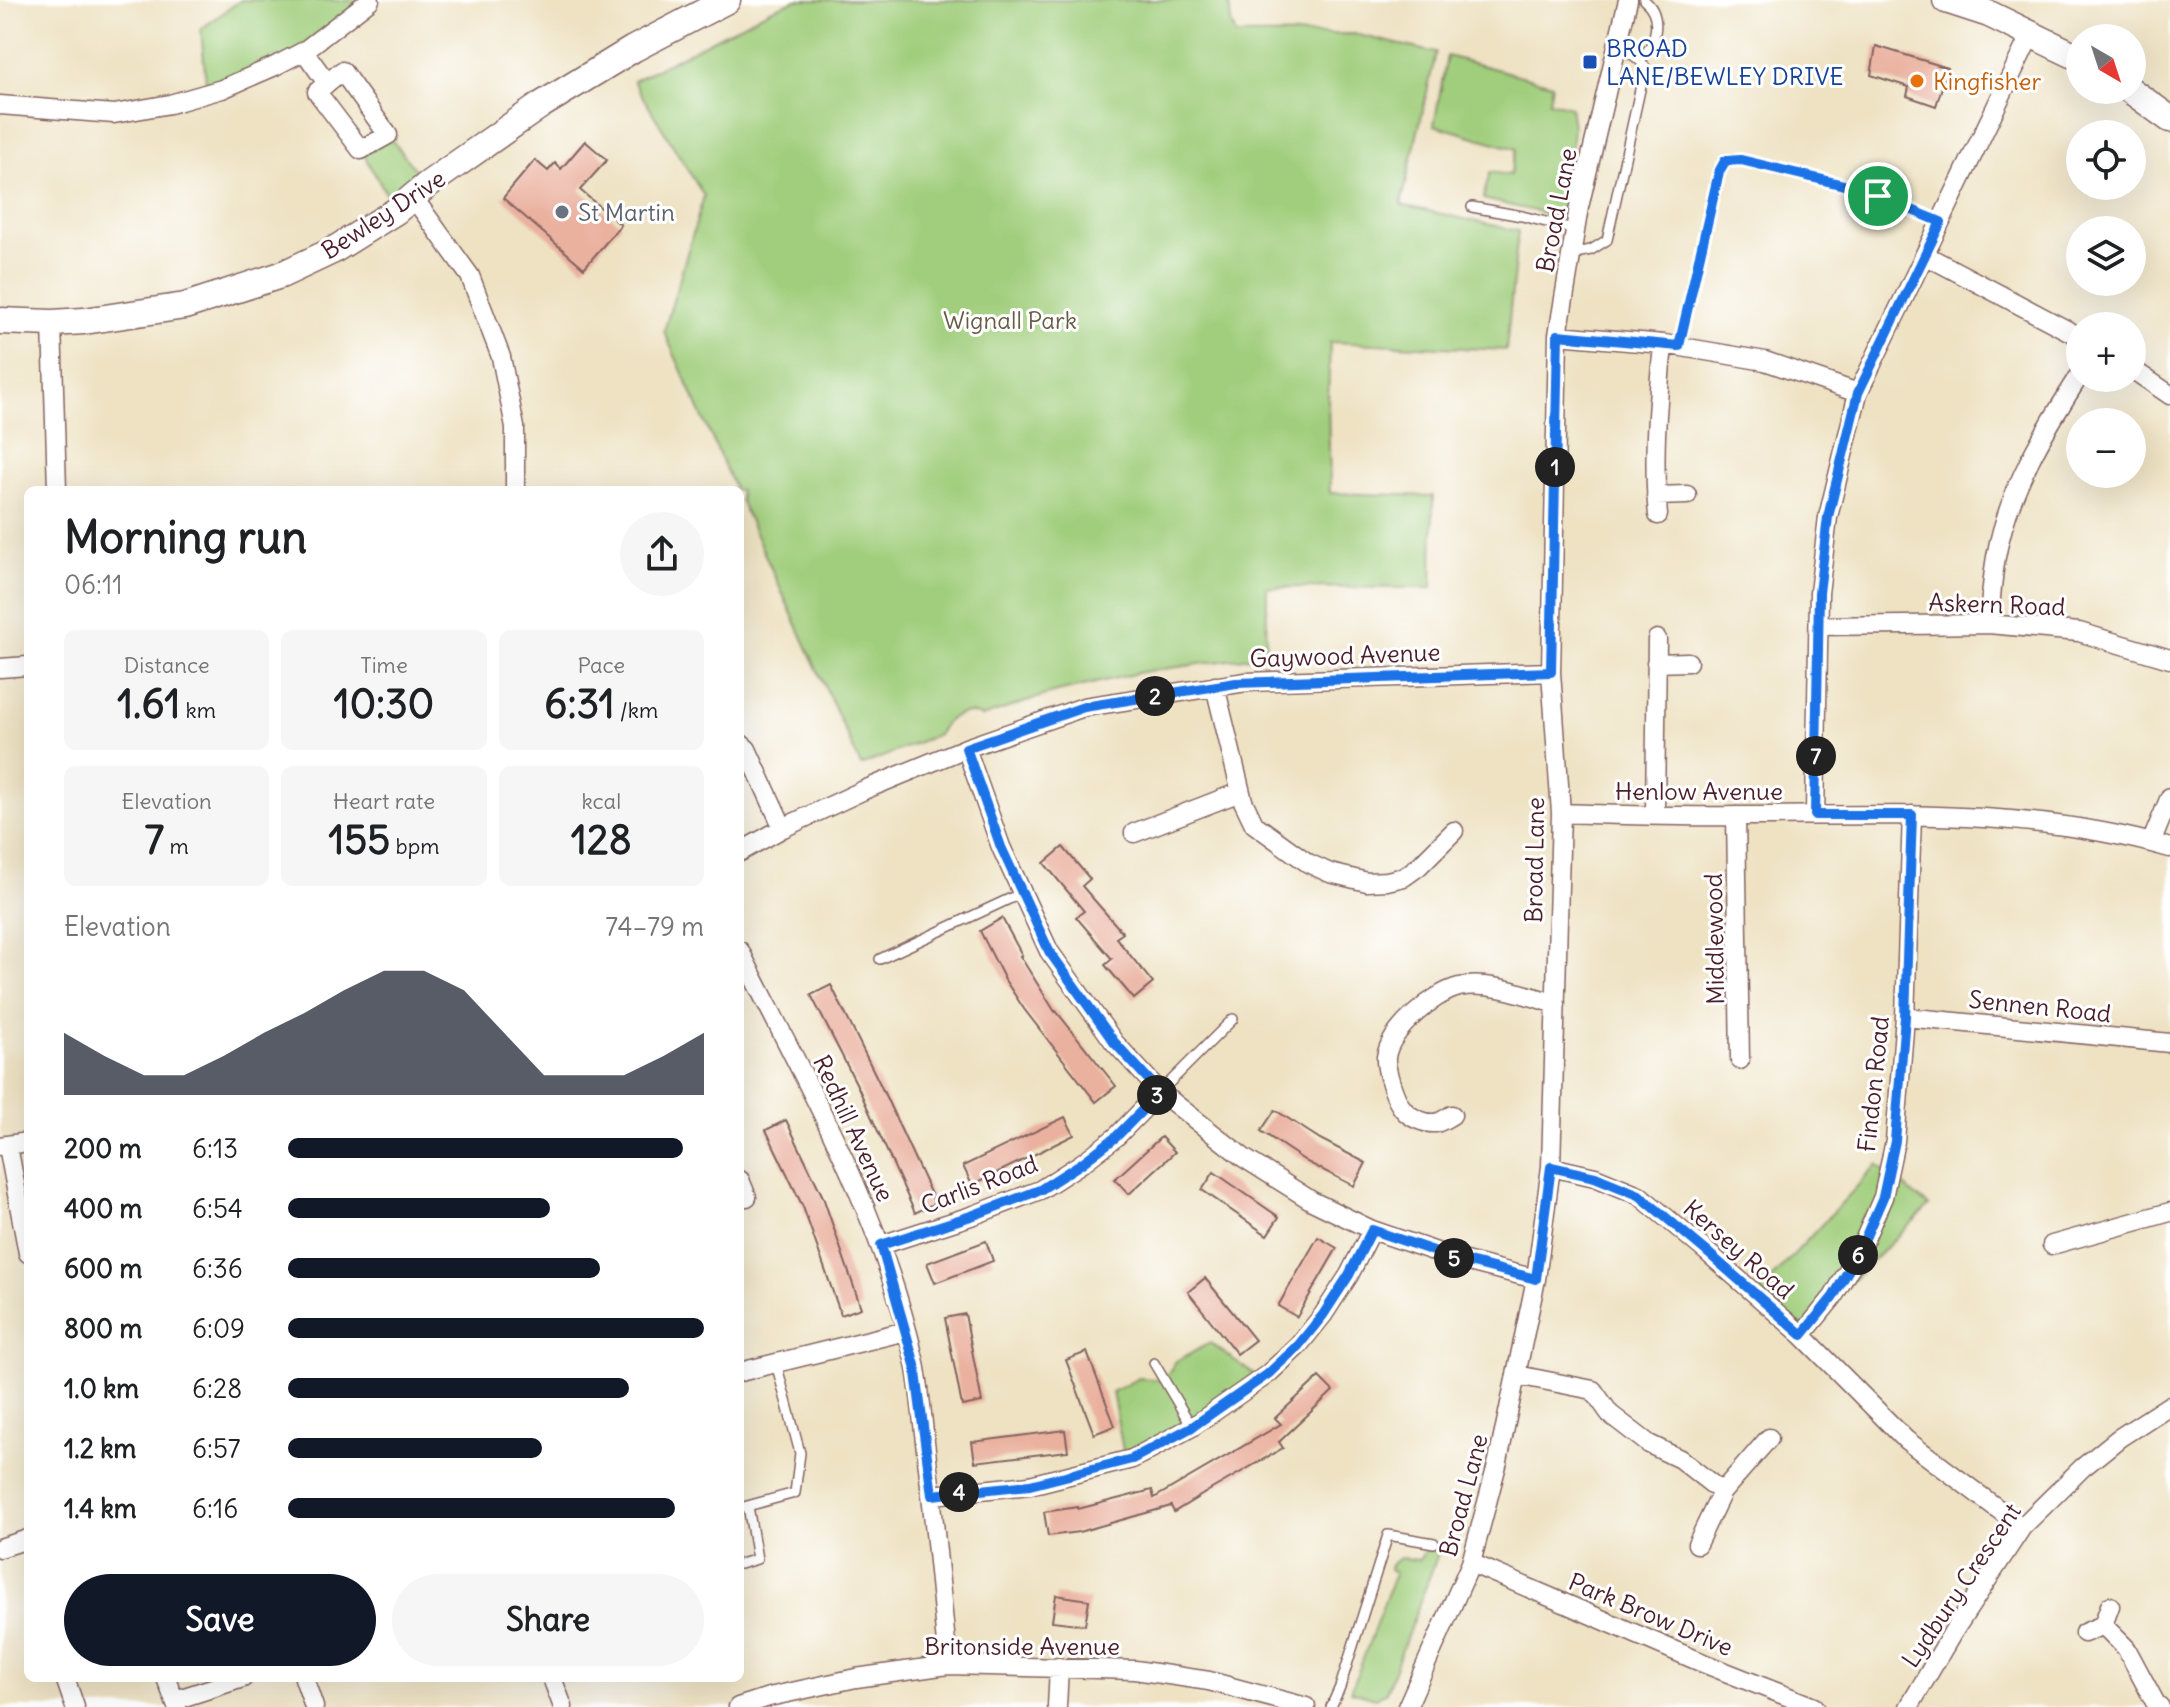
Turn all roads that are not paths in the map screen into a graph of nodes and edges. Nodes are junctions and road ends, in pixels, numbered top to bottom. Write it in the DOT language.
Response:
graph roads {
  1 [pos="370,0"];
  2 [pos="727,0"];
  3 [pos="1628,0"];
  4 [pos="1644,0"];
  5 [pos="1946,0"];
  6 [pos="2031,34"];
  7 [pos="1615,48"];
  8 [pos="304,51"];
  9 [pos="2066,51"];
  10 [pos="1640,60"];
  11 [pos="327,83"];
  12 [pos="2146,102"];
  13 [pos="0,105"];
  14 [pos="2170,119"];
  15 [pos="413,197"];
  16 [pos="1472,207"];
  17 [pos="1941,222"];
  18 [pos="1574,229"];
  19 [pos="1570,254"];
  20 [pos="1925,255"];
  21 [pos="0,321"];
  22 [pos="52,323"];
  23 [pos="2066,330"];
  24 [pos="1558,335"];
  25 [pos="1672,345"];
  26 [pos="2146,379"];
  27 [pos="2069,392"];
  28 [pos="1858,393"];
  29 [pos="2170,395"];
  30 [pos="57,486"];
  31 [pos="515,486"];
  32 [pos="1687,495"];
  33 [pos="1988,624"];
  34 [pos="1819,626"];
  35 [pos="1657,639"];
  36 [pos="2170,659"];
  37 [pos="1688,662"];
  38 [pos="1656,663"];
  39 [pos="24,666"];
  40 [pos="0,668"];
  41 [pos="1551,672"];
  42 [pos="1215,686"];
  43 [pos="744,746"];
  44 [pos="966,748"];
  45 [pos="1240,792"];
  46 [pos="2170,797"];
  47 [pos="1561,813"];
  48 [pos="1655,815"];
  49 [pos="1815,815"];
  50 [pos="1912,815"];
  51 [pos="1736,816"];
  52 [pos="783,828"];
  53 [pos="1454,831"];
  54 [pos="1134,833"];
  55 [pos="2151,843"];
  56 [pos="2170,848"];
  57 [pos="744,850"];
  58 [pos="1022,893"];
  59 [pos="744,959"];
  60 [pos="880,959"];
  61 [pos="1556,1004"];
  62 [pos="1905,1017"];
  63 [pos="1233,1019"];
  64 [pos="2170,1043"];
  65 [pos="1740,1060"];
  66 [pos="1160,1092"];
  67 [pos="1452,1115"];
  68 [pos="24,1143"];
  69 [pos="4,1146"];
  70 [pos="1551,1167"];
  71 [pos="2170,1212"];
  72 [pos="1372,1230"];
  73 [pos="24,1235"];
  74 [pos="881,1245"];
  75 [pos="2052,1245"];
  76 [pos="1536,1279"];
  77 [pos="906,1331"];
  78 [pos="1802,1335"];
  79 [pos="776,1363"];
  80 [pos="1154,1363"];
  81 [pos="744,1371"];
  82 [pos="1517,1375"];
  83 [pos="2170,1405"];
  84 [pos="1192,1427"];
  85 [pos="1769,1438"];
  86 [pos="1722,1492"];
  87 [pos="932,1495"];
  88 [pos="744,1507"];
  89 [pos="2022,1527"];
  90 [pos="24,1540"];
  91 [pos="1434,1543"];
  92 [pos="1697,1544"];
  93 [pos="0,1548"];
  94 [pos="744,1563"];
  95 [pos="1471,1563"];
  96 [pos="2110,1606"];
  97 [pos="2103,1625"];
  98 [pos="2084,1633"];
  99 [pos="948,1665"];
  100 [pos="1059,1667"];
  101 [pos="66,1682"];
  102 [pos="168,1682"];
  103 [pos="232,1682"];
  104 [pos="305,1682"];
  105 [pos="554,1682"];
  106 [pos="176,1703"];
  107 [pos="75,1707"];
  108 [pos="314,1707"];
  109 [pos="563,1707"];
  110 [pos="738,1707"];
  111 [pos="1057,1707"];
  112 [pos="1306,1707"];
  113 [pos="1331,1707"];
  114 [pos="1407,1707"];
  115 [pos="1814,1707"];
  116 [pos="1909,1707"];
  117 [pos="2160,1707"];
  1 -- 8 [label="street"];
  2 -- 15 [label="street, Bewley Drive"];
  3 -- 7 [label="street, Broad Lane"];
  4 -- 10 [label="lane"];
  5 -- 6 [label="street"];
  6 -- 9 [label="street"];
  6 -- 17 [label="street"];
  7 -- 10 [label="lane"];
  7 -- 18 [label="street, Broad Lane"];
  8 -- 11 [label="street"];
  8 -- 13 [label="street"];
  10 -- 19 [label="lane"];
  12 -- 14 [label="street"];
  15 -- 22 [label="street, Bewley Drive"];
  15 -- 31 [label="street"];
  16 -- 18 [label="lane"];
  17 -- 20 [label="street"];
  17 -- 25 [label="lane"];
  18 -- 19 [label="street, Broad Lane"];
  19 -- 24 [label="street, Broad Lane"];
  20 -- 23 [label="street"];
  20 -- 28 [label="street"];
  21 -- 22 [label="street, Bewley Drive"];
  22 -- 30 [label="street"];
  24 -- 25 [label="street"];
  24 -- 41 [label="street, Broad Lane"];
  25 -- 28 [label="street"];
  25 -- 32 [label="street"];
  26 -- 29 [label="street"];
  27 -- 33 [label="street"];
  28 -- 34 [label="street"];
  33 -- 34 [label="street, Askern Road"];
  33 -- 36 [label="street, Askern Road"];
  34 -- 49 [label="street"];
  35 -- 38 [label="street"];
  37 -- 38 [label="street"];
  38 -- 48 [label="street"];
  39 -- 40 [label="street"];
  41 -- 42 [label="street, Gaywood Avenue"];
  41 -- 47 [label="street, Broad Lane"];
  42 -- 44 [label="street, Gaywood Avenue"];
  42 -- 45 [label="street"];
  43 -- 52 [label="street"];
  44 -- 52 [label="street, Gaywood Avenue"];
  44 -- 58 [label="street"];
  45 -- 53 [label="street"];
  45 -- 54 [label="street"];
  46 -- 55 [label="street"];
  47 -- 48 [label="street, Henlow Avenue"];
  47 -- 61 [label="street, Broad Lane"];
  48 -- 51 [label="street, Henlow Avenue"];
  49 -- 50 [label="street, Henlow Avenue"];
  49 -- 51 [label="street, Henlow Avenue"];
  50 -- 55 [label="street, Henlow Avenue"];
  50 -- 62 [label="street, Findon Road"];
  51 -- 65 [label="street, Middlewood"];
  52 -- 57 [label="street, Gaywood Avenue"];
  55 -- 56 [label="street, Henlow Avenue"];
  58 -- 60 [label="lane"];
  58 -- 66 [label="street"];
  59 -- 74 [label="street, Redhill Avenue"];
  61 -- 67 [label="street"];
  61 -- 70 [label="street, Broad Lane"];
  62 -- 64 [label="street, Sennen Road"];
  62 -- 78 [label="street, Findon Road"];
  63 -- 66 [label="lane"];
  66 -- 72 [label="street"];
  66 -- 74 [label="street, Carlis Road"];
  68 -- 69 [label="street"];
  69 -- 73 [label="street"];
  70 -- 76 [label="street, Broad Lane"];
  70 -- 78 [label="street, Kersey Road"];
  71 -- 75 [label="street"];
  72 -- 76 [label="street"];
  72 -- 84 [label="street"];
  74 -- 77 [label="street, Redhill Avenue"];
  76 -- 82 [label="street, Broad Lane"];
  77 -- 79 [label="street"];
  77 -- 87 [label="street, Redhill Avenue"];
  78 -- 89 [label="street, Kersey Road"];
  79 -- 81 [label="street"];
  79 -- 88 [label="lane"];
  80 -- 84 [label="lane"];
  82 -- 86 [label="street"];
  82 -- 95 [label="street, Broad Lane"];
  83 -- 89 [label="street, Lydbury Crescent"];
  84 -- 87 [label="street"];
  85 -- 86 [label="street"];
  86 -- 92 [label="street"];
  87 -- 99 [label="street, Redhill Avenue"];
  88 -- 94 [label="lane"];
  89 -- 116 [label="street, Lydbury Crescent"];
  90 -- 93 [label="street"];
  91 -- 113 [label="lane"];
  95 -- 114 [label="street, Broad Lane"];
  95 -- 115 [label="street, Park Brow Drive"];
  96 -- 97 [label="street"];
  97 -- 98 [label="street"];
  97 -- 117 [label="street"];
  99 -- 100 [label="street, Britonside Avenue"];
  99 -- 110 [label="street, Britonside Avenue"];
  100 -- 111 [label="street"];
  100 -- 112 [label="street, Britonside Avenue"];
  101 -- 107 [label="street"];
  102 -- 106 [label="street"];
  103 -- 106 [label="street"];
  104 -- 108 [label="street"];
  105 -- 109 [label="street"];
}
